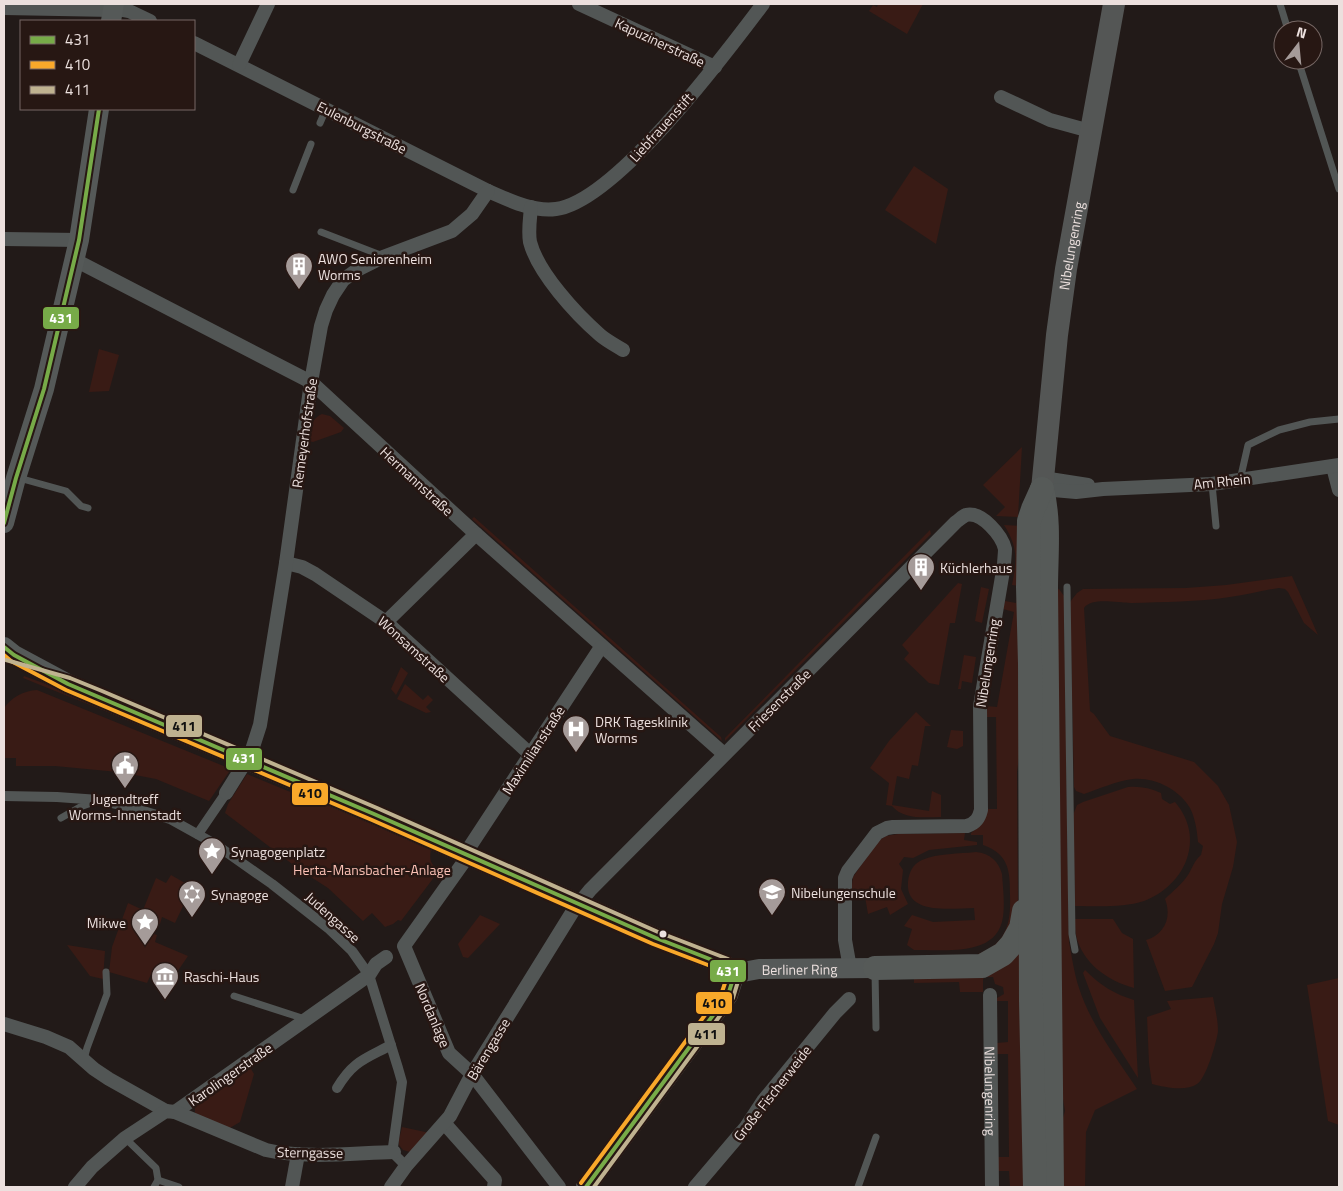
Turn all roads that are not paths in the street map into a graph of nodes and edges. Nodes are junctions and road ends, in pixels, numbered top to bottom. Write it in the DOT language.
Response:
graph roads {
  1 [pos="268,4"];
  2 [pos="579,4"];
  3 [pos="763,4"];
  4 [pos="1114,4"];
  5 [pos="1280,4"];
  6 [pos="4,6"];
  7 [pos="113,11"];
  8 [pos="148,20"];
  9 [pos="1285,20"];
  10 [pos="195,43"];
  11 [pos="239,65"];
  12 [pos="715,67"];
  13 [pos="1301,70"];
  14 [pos="1001,97"];
  15 [pos="326,109"];
  16 [pos="99,110"];
  17 [pos="320,123"];
  18 [pos="1090,131"];
  19 [pos="311,144"];
  20 [pos="1339,189"];
  21 [pos="293,190"];
  22 [pos="488,191"];
  23 [pos="531,208"];
  24 [pos="321,232"];
  25 [pos="4,239"];
  26 [pos="79,240"];
  27 [pos="384,257"];
  28 [pos="75,260"];
  29 [pos="622,350"];
  30 [pos="310,382"];
  31 [pos="1339,419"];
  32 [pos="1336,466"];
  33 [pos="16,478"];
  34 [pos="1240,480"];
  35 [pos="1042,483"];
  36 [pos="1212,484"];
  37 [pos="1339,490"];
  38 [pos="6,504"];
  39 [pos="88,508"];
  40 [pos="4,523"];
  41 [pos="987,523"];
  42 [pos="1216,526"];
  43 [pos="476,534"];
  44 [pos="286,563"];
  45 [pos="1067,587"];
  46 [pos="386,622"];
  47 [pos="4,647"];
  48 [pos="601,647"];
  49 [pos="4,666"];
  50 [pos="68,684"];
  51 [pos="530,754"];
  52 [pos="724,754"];
  53 [pos="247,761"];
  54 [pos="226,793"];
  55 [pos="4,796"];
  56 [pos="99,800"];
  57 [pos="61,818"];
  58 [pos="198,834"];
  59 [pos="466,855"];
  60 [pos="1031,875"];
  61 [pos="578,904"];
  62 [pos="404,946"];
  63 [pos="1074,950"];
  64 [pos="850,968"];
  65 [pos="875,968"];
  66 [pos="106,972"];
  67 [pos="732,974"];
  68 [pos="369,975"];
  69 [pos="990,995"];
  70 [pos="234,996"];
  71 [pos="849,999"];
  72 [pos="307,1019"];
  73 [pos="4,1024"];
  74 [pos="876,1028"];
  75 [pos="391,1045"];
  76 [pos="84,1060"];
  77 [pos="472,1074"];
  78 [pos="338,1088"];
  79 [pos="170,1112"];
  80 [pos="445,1124"];
  81 [pos="876,1137"];
  82 [pos="125,1138"];
  83 [pos="394,1152"];
  84 [pos="298,1154"];
  85 [pos="406,1166"];
  86 [pos="158,1180"];
  87 [pos="497,1185"];
  88 [pos="74,1187"];
  89 [pos="154,1187"];
  90 [pos="179,1187"];
  91 [pos="292,1187"];
  92 [pos="390,1187"];
  93 [pos="559,1187"];
  94 [pos="586,1187"];
  95 [pos="695,1187"];
  96 [pos="858,1187"];
  97 [pos="992,1187"];
  98 [pos="1035,1187"];
  99 [pos="1052,1187"];
  1 -- 11 [label="street"];
  2 -- 12 [label="street, Kapuzinerstraße"];
  3 -- 12 [label="street, Liebfrauenstift"];
  4 -- 18 [label="main road, Nibelungenring"];
  5 -- 9 [label="lane"];
  6 -- 7 [label="street"];
  7 -- 8 [label="street"];
  10 -- 11 [label="street, Eulenburgstraße"];
  11 -- 15 [label="street, Eulenburgstraße"];
  12 -- 23 [label="street, Liebfrauenstift"];
  13 -- 20 [label="lane"];
  14 -- 18 [label="street"];
  15 -- 17 [label="lane"];
  15 -- 22 [label="street, Eulenburgstraße"];
  16 -- 26 [label="main road"];
  18 -- 35 [label="main road, Nibelungenring"];
  19 -- 21 [label="lane"];
  22 -- 23 [label="street, Eulenburgstraße"];
  22 -- 27 [label="street, Remeyerhofstraße"];
  23 -- 29 [label="street"];
  24 -- 27 [label="lane"];
  25 -- 26 [label="street"];
  26 -- 28 [label="main road"];
  27 -- 30 [label="street, Remeyerhofstraße"];
  28 -- 30 [label="street, Hermannstraße"];
  28 -- 33 [label="main road"];
  30 -- 43 [label="street, Hermannstraße"];
  30 -- 44 [label="street, Remeyerhofstraße"];
  31 -- 34 [label="lane"];
  32 -- 34 [label="street, Am Rhein"];
  32 -- 37 [label="street"];
  33 -- 38 [label="main road"];
  33 -- 39 [label="lane"];
  34 -- 36 [label="street, Am Rhein"];
  35 -- 36 [label="street, Am Rhein"];
  35 -- 60 [label="highway"];
  35 -- 99 [label="highway"];
  36 -- 42 [label="lane"];
  38 -- 40 [label="main road"];
  41 -- 52 [label="street, Friesenstraße"];
  41 -- 64 [label="street, Nibelungenring"];
  43 -- 46 [label="street"];
  43 -- 48 [label="street, Hermannstraße"];
  44 -- 46 [label="street, Wonsamstraße"];
  44 -- 53 [label="street, Remeyerhofstraße"];
  45 -- 63 [label="lane"];
  46 -- 51 [label="street, Wonsamstraße"];
  47 -- 50 [label="main road"];
  48 -- 51 [label="street, Maximilianstraße"];
  48 -- 52 [label="street, Hermannstraße"];
  49 -- 50 [label="main road"];
  50 -- 53 [label="main road"];
  51 -- 59 [label="street, Maximilianstraße"];
  52 -- 61 [label="street, Friesenstraße"];
  53 -- 54 [label="street"];
  53 -- 59 [label="main road"];
  54 -- 58 [label="street"];
  55 -- 56 [label="street, Judengasse"];
  56 -- 57 [label="lane"];
  56 -- 58 [label="street, Judengasse"];
  58 -- 68 [label="street, Judengasse"];
  59 -- 61 [label="main road"];
  59 -- 62 [label="street"];
  60 -- 65 [label="highway"];
  60 -- 98 [label="highway"];
  61 -- 67 [label="main road"];
  61 -- 77 [label="street, Bärengasse"];
  62 -- 68 [label="street, Karolingerstraße"];
  62 -- 77 [label="street, Nordanlage"];
  64 -- 65 [label="main road, Berliner Ring"];
  64 -- 67 [label="main road, Berliner Ring"];
  65 -- 74 [label="lane"];
  66 -- 76 [label="lane"];
  67 -- 94 [label="main road"];
  68 -- 72 [label="street, Karolingerstraße"];
  68 -- 75 [label="street, Judengasse"];
  69 -- 97 [label="street, Nibelungenring"];
  70 -- 72 [label="lane"];
  71 -- 95 [label="street, Große Fischerweide"];
  72 -- 79 [label="street, Karolingerstraße"];
  73 -- 76 [label="street, Sterngasse"];
  75 -- 78 [label="street"];
  75 -- 83 [label="street, Judengasse"];
  76 -- 79 [label="street, Sterngasse"];
  77 -- 80 [label="street, Bärengasse"];
  77 -- 93 [label="street, Nordanlage"];
  79 -- 82 [label="street, Karolingerstraße"];
  79 -- 84 [label="street, Sterngasse"];
  80 -- 85 [label="street, Bärengasse"];
  80 -- 87 [label="street"];
  81 -- 96 [label="lane"];
  82 -- 86 [label="lane"];
  82 -- 88 [label="street, Karolingerstraße"];
  83 -- 84 [label="street, Sterngasse"];
  83 -- 85 [label="street"];
  84 -- 91 [label="street"];
  85 -- 92 [label="street, Bärengasse"];
  86 -- 89 [label="lane"];
  86 -- 90 [label="lane"];
}
